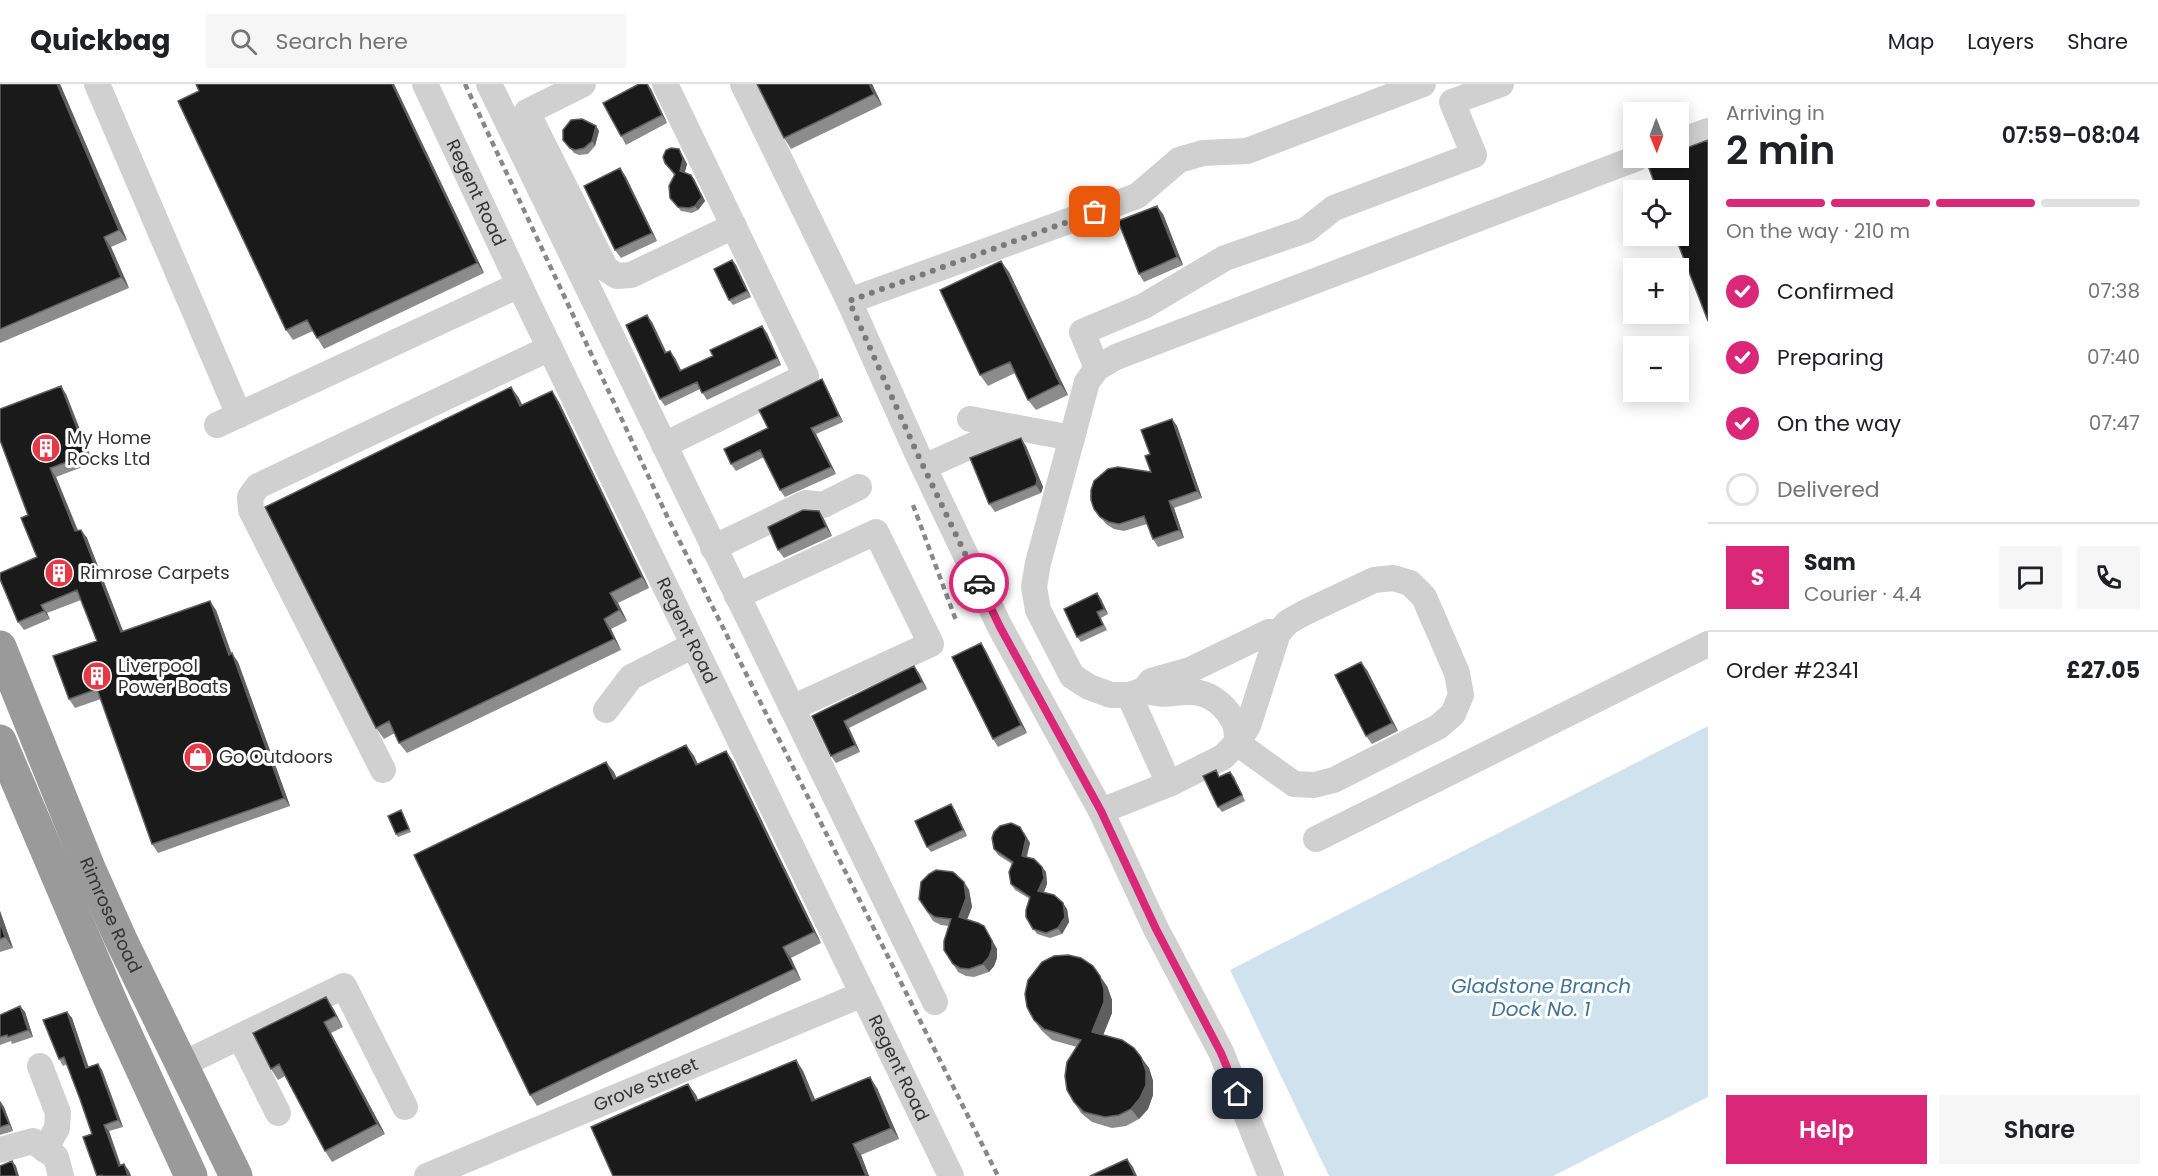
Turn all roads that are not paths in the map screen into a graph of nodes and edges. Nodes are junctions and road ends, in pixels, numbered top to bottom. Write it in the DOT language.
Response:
graph roads {
  1 [pos="97,84"];
  2 [pos="425,84"];
  3 [pos="489,84"];
  4 [pos="583,84"];
  5 [pos="665,84"];
  6 [pos="743,84"];
  7 [pos="1423,84"];
  8 [pos="1501,84"];
  9 [pos="1708,130"];
  10 [pos="1689,138"];
  11 [pos="1623,163"];
  12 [pos="734,226"];
  13 [pos="519,285"];
  14 [pos="849,301"];
  15 [pos="550,348"];
  16 [pos="1097,368"];
  17 [pos="970,419"];
  18 [pos="1013,427"];
  19 [pos="1072,438"];
  20 [pos="664,445"];
  21 [pos="924,467"];
  22 [pos="859,487"];
  23 [pos="714,548"];
  24 [pos="737,596"];
  25 [pos="1278,633"];
  26 [pos="1708,644"];
  27 [pos="694,645"];
  28 [pos="0,647"];
  29 [pos="1137,692"];
  30 [pos="792,708"];
  31 [pos="606,710"];
  32 [pos="0,741"];
  33 [pos="1237,743"];
  34 [pos="383,770"];
  35 [pos="1179,779"];
  36 [pos="1101,811"];
  37 [pos="1316,839"];
  38 [pos="863,994"];
  39 [pos="934,1002"];
  40 [pos="240,1037"];
  41 [pos="181,1065"];
  42 [pos="40,1066"];
  43 [pos="405,1107"];
  44 [pos="278,1113"];
  45 [pos="45,1149"];
  46 [pos="0,1150"];
  47 [pos="62,1176"];
  48 [pos="191,1176"];
  49 [pos="236,1176"];
  50 [pos="427,1176"];
  51 [pos="951,1176"];
  52 [pos="1271,1176"];
  1 -- 13 [label="street"];
  2 -- 13 [label="street, Regent Road"];
  3 -- 20 [label="street"];
  4 -- 12 [label="street"];
  5 -- 12 [label="street"];
  6 -- 14 [label="street"];
  7 -- 14 [label="street"];
  8 -- 16 [label="street"];
  9 -- 10 [label="street"];
  11 -- 16 [label="street"];
  12 -- 20 [label="street"];
  13 -- 15 [label="street, Regent Road"];
  14 -- 21 [label="street"];
  15 -- 27 [label="street, Regent Road"];
  15 -- 34 [label="street"];
  16 -- 19 [label="street"];
  17 -- 18 [label="street"];
  18 -- 19 [label="street"];
  18 -- 21 [label="street"];
  19 -- 29 [label="street"];
  20 -- 23 [label="street"];
  21 -- 36 [label="street"];
  22 -- 23 [label="street"];
  23 -- 24 [label="street"];
  24 -- 30 [label="street"];
  24 -- 30 [label="street"];
  25 -- 29 [label="street"];
  25 -- 33 [label="street"];
  25 -- 33 [label="street"];
  26 -- 37 [label="street"];
  27 -- 31 [label="street"];
  27 -- 38 [label="street, Regent Road"];
  28 -- 41 [label="highway, Rimrose Road"];
  29 -- 33 [label="street"];
  29 -- 35 [label="street"];
  30 -- 39 [label="street"];
  32 -- 48 [label="highway, Rimrose Road"];
  33 -- 35 [label="street"];
  35 -- 36 [label="street"];
  36 -- 52 [label="street"];
  38 -- 50 [label="street, Grove Street"];
  38 -- 51 [label="street, Regent Road"];
  40 -- 41 [label="street"];
  40 -- 43 [label="street"];
  40 -- 44 [label="street"];
  41 -- 49 [label="highway, Rimrose Road"];
  42 -- 45 [label="street"];
  45 -- 46 [label="street"];
  45 -- 47 [label="street"];
}
